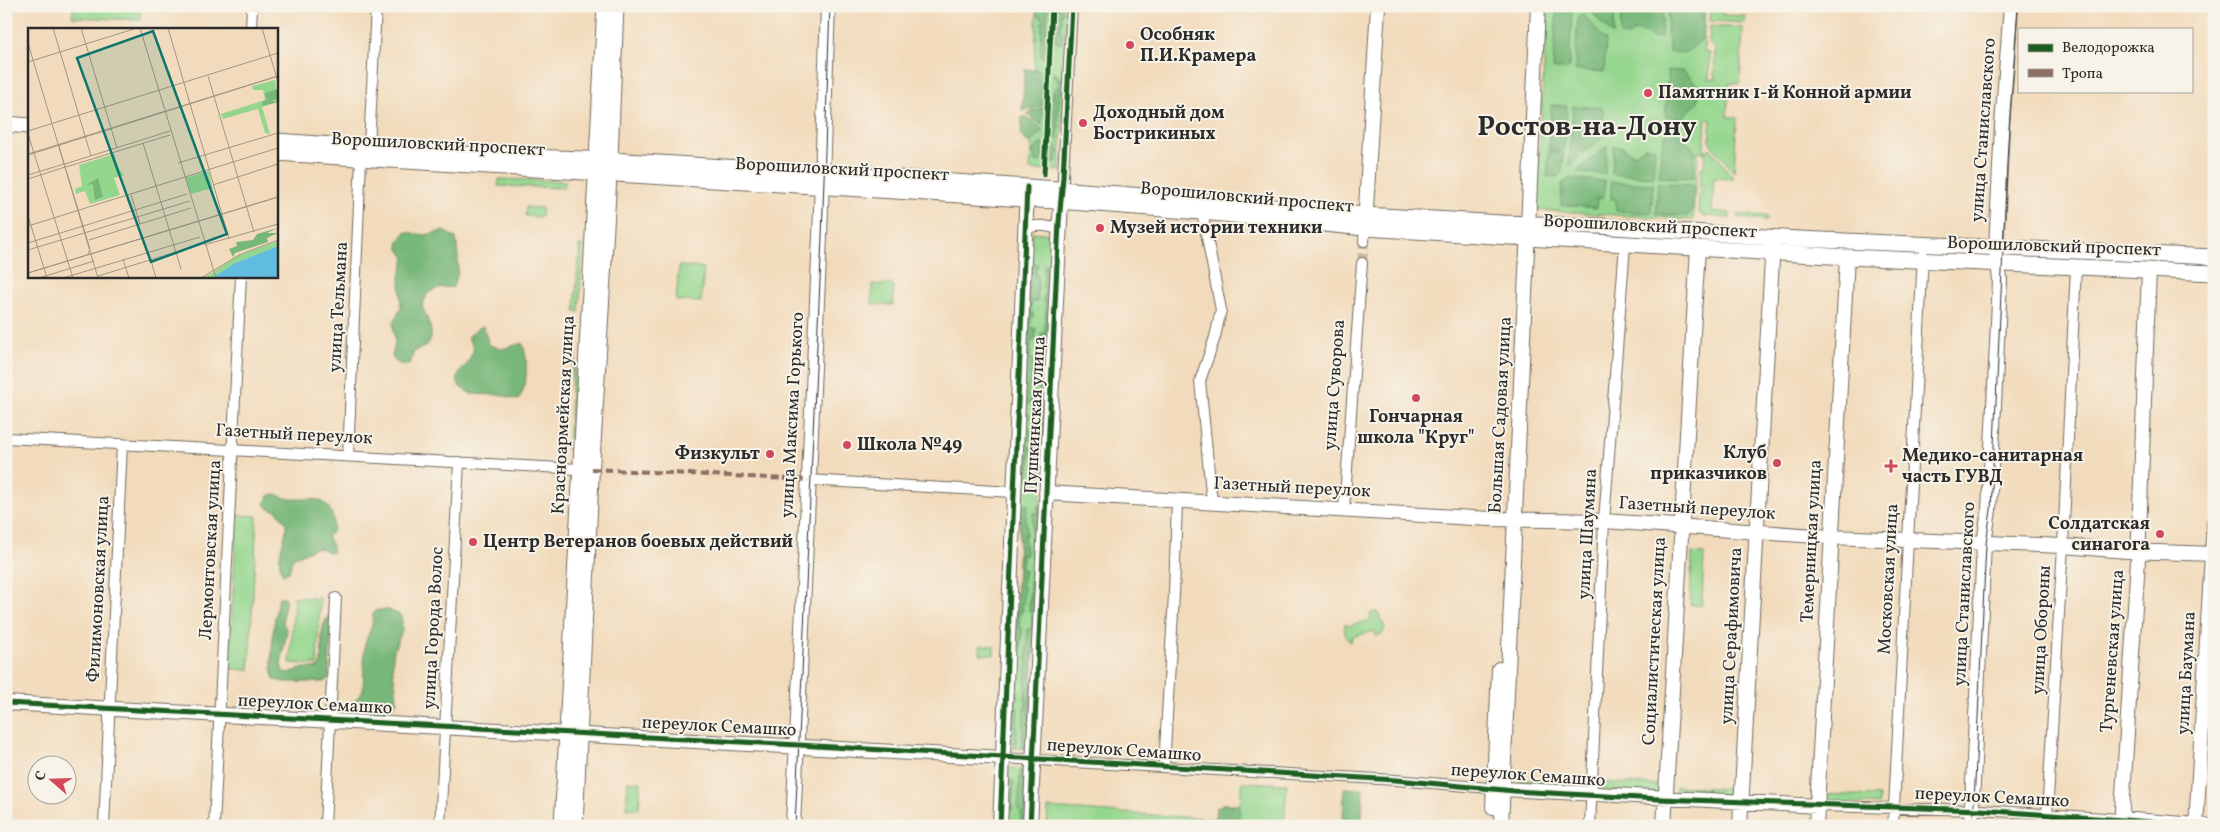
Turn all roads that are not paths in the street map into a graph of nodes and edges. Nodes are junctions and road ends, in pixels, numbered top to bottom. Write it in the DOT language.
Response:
graph roads {
  1 [pos="252,6"];
  2 [pos="376,6"];
  3 [pos="605,6"];
  4 [pos="616,6"];
  5 [pos="828,6"];
  6 [pos="1072,6"];
  7 [pos="1378,6"];
  8 [pos="1529,6"];
  9 [pos="1538,6"];
  10 [pos="2011,6"];
  11 [pos="251,28"];
  12 [pos="6,124"];
  13 [pos="28,126"];
  14 [pos="6,135"];
  15 [pos="28,136"];
  16 [pos="278,142"];
  17 [pos="278,153"];
  18 [pos="365,153"];
  19 [pos="604,166"];
  20 [pos="822,180"];
  21 [pos="1027,193"];
  22 [pos="1062,195"];
  23 [pos="1202,212"];
  24 [pos="1365,228"];
  25 [pos="1059,229"];
  26 [pos="1024,230"];
  27 [pos="1523,231"];
  28 [pos="1625,244"];
  29 [pos="1924,244"];
  30 [pos="1773,246"];
  31 [pos="1698,248"];
  32 [pos="1996,248"];
  33 [pos="2214,257"];
  34 [pos="1846,258"];
  35 [pos="1922,261"];
  36 [pos="1362,263"];
  37 [pos="1998,263"];
  38 [pos="2076,267"];
  39 [pos="2149,270"];
  40 [pos="2214,273"];
  41 [pos="241,278"];
  42 [pos="6,438"];
  43 [pos="122,444"];
  44 [pos="233,451"];
  45 [pos="348,456"];
  46 [pos="459,462"];
  47 [pos="579,469"];
  48 [pos="808,480"];
  49 [pos="1013,492"];
  50 [pos="1046,493"];
  51 [pos="1178,500"];
  52 [pos="1212,502"];
  53 [pos="1344,510"];
  54 [pos="1510,519"];
  55 [pos="1604,521"];
  56 [pos="2214,522"];
  57 [pos="1681,527"];
  58 [pos="1756,532"];
  59 [pos="1830,537"];
  60 [pos="1908,540"];
  61 [pos="1984,544"];
  62 [pos="2063,546"];
  63 [pos="2138,552"];
  64 [pos="2213,554"];
  65 [pos="336,598"];
  66 [pos="6,703"];
  67 [pos="110,709"];
  68 [pos="219,714"];
  69 [pos="330,720"];
  70 [pos="445,726"];
  71 [pos="573,734"];
  72 [pos="797,745"];
  73 [pos="1003,758"];
  74 [pos="1034,760"];
  75 [pos="1164,767"];
  76 [pos="1498,788"];
  77 [pos="1592,795"];
  78 [pos="1665,799"];
  79 [pos="1742,802"];
  80 [pos="1818,806"];
  81 [pos="1893,807"];
  82 [pos="1972,810"];
  83 [pos="2047,815"];
  84 [pos="2121,822"];
  85 [pos="2201,825"];
  86 [pos="104,826"];
  87 [pos="214,826"];
  88 [pos="325,826"];
  89 [pos="440,826"];
  90 [pos="562,826"];
  91 [pos="575,826"];
  92 [pos="793,826"];
  93 [pos="1000,826"];
  94 [pos="1030,826"];
  95 [pos="1492,826"];
  96 [pos="1501,826"];
  97 [pos="1590,826"];
  98 [pos="1664,826"];
  99 [pos="1740,826"];
  100 [pos="1816,826"];
  101 [pos="1892,826"];
  102 [pos="1971,826"];
  1 -- 11 [label="street"];
  2 -- 18 [label="street, улица Тельмана"];
  3 -- 19 [label="main road, Красноармейская улица"];
  4 -- 19 [label="main road, Красноармейская улица"];
  5 -- 20 [label="street, улица Максима Горького"];
  6 -- 22 [label="street, Пушкинская улица"];
  7 -- 24 [label="street"];
  8 -- 27 [label="street, Большая Садовая улица"];
  9 -- 27 [label="street, Большая Садовая улица"];
  10 -- 32 [label="street, улица Станиславского"];
  12 -- 13 [label="main road"];
  14 -- 15 [label="main road"];
  16 -- 18 [label="main road, Ворошиловский проспект"];
  17 -- 18 [label="main road, Ворошиловский проспект"];
  18 -- 19 [label="main road, Ворошиловский проспект"];
  18 -- 45 [label="street, улица Тельмана"];
  19 -- 20 [label="main road, Ворошиловский проспект"];
  19 -- 47 [label="main road, Красноармейская улица"];
  19 -- 71 [label="main road, Красноармейская улица"];
  20 -- 21 [label="main road, Ворошиловский проспект"];
  20 -- 48 [label="street, улица Максима Горького"];
  21 -- 22 [label="main road, Ворошиловский проспект"];
  21 -- 26 [label="street, Пушкинская улица"];
  22 -- 23 [label="main road, Ворошиловский проспект"];
  22 -- 24 [label="main road, Ворошиловский проспект"];
  22 -- 25 [label="street, Пушкинская улица"];
  23 -- 24 [label="main road, Ворошиловский проспект"];
  23 -- 52 [label="street"];
  24 -- 27 [label="main road, Ворошиловский проспект"];
  25 -- 26 [label="street"];
  25 -- 50 [label="street, Пушкинская улица"];
  26 -- 49 [label="street, Пушкинская улица"];
  27 -- 28 [label="main road, Ворошиловский проспект"];
  27 -- 30 [label="main road, Ворошиловский проспект"];
  27 -- 54 [label="street, Большая Садовая улица"];
  28 -- 31 [label="main road, Ворошиловский проспект"];
  28 -- 55 [label="street, улица Шаумяна"];
  29 -- 30 [label="main road, Ворошиловский проспект"];
  29 -- 32 [label="main road, Ворошиловский проспект"];
  29 -- 35 [label="street, Московская улица"];
  30 -- 31 [label="main road, Ворошиловский проспект"];
  30 -- 34 [label="main road, Ворошиловский проспект"];
  30 -- 58 [label="street, улица Серафимовича"];
  31 -- 57 [label="street, Социалистическая улица"];
  32 -- 33 [label="main road, Ворошиловский проспект"];
  32 -- 37 [label="street, улица Станиславского"];
  34 -- 35 [label="main road, Ворошиловский проспект"];
  34 -- 59 [label="street, Темерницкая улица"];
  35 -- 37 [label="main road, Ворошиловский проспект"];
  35 -- 60 [label="street, Московская улица"];
  36 -- 53 [label="street, улица Суворова"];
  37 -- 38 [label="main road, Ворошиловский проспект"];
  37 -- 61 [label="street, улица Станиславского"];
  38 -- 39 [label="main road, Ворошиловский проспект"];
  38 -- 62 [label="street, улица Обороны"];
  39 -- 40 [label="main road, Ворошиловский проспект"];
  39 -- 63 [label="street, Тургеневская улица"];
  41 -- 44 [label="street, Лермонтовская улица"];
  42 -- 43 [label="street, Газетный переулок"];
  43 -- 44 [label="street, Газетный переулок"];
  43 -- 67 [label="street, Филимоновская улица"];
  44 -- 45 [label="street, Газетный переулок"];
  44 -- 68 [label="street, Лермонтовская улица"];
  45 -- 46 [label="street, Газетный переулок"];
  46 -- 47 [label="street, Газетный переулок"];
  46 -- 70 [label="street, улица Города Волос"];
  47 -- 71 [label="main road, Красноармейская улица"];
  48 -- 49 [label="street"];
  48 -- 72 [label="street, улица Максима Горького"];
  49 -- 73 [label="street, Пушкинская улица"];
  50 -- 51 [label="street, Газетный переулок"];
  50 -- 74 [label="street, Пушкинская улица"];
  51 -- 52 [label="street, Газетный переулок"];
  51 -- 75 [label="street"];
  52 -- 53 [label="street, Газетный переулок"];
  53 -- 54 [label="street, Газетный переулок"];
  54 -- 55 [label="street, Газетный переулок"];
  54 -- 76 [label="street, Большая Садовая улица"];
  55 -- 57 [label="street, Газетный переулок"];
  55 -- 77 [label="street, улица Шаумяна"];
  56 -- 64 [label="street, улица Баумана"];
  57 -- 58 [label="street, Газетный переулок"];
  57 -- 78 [label="street, Социалистическая улица"];
  58 -- 59 [label="street, Газетный переулок"];
  58 -- 79 [label="street, улица Серафимовича"];
  59 -- 60 [label="street, Газетный переулок"];
  59 -- 80 [label="street, Темерницкая улица"];
  60 -- 61 [label="street, Газетный переулок"];
  60 -- 81 [label="street, Московская улица"];
  61 -- 62 [label="street, Газетный переулок"];
  61 -- 82 [label="street, улица Станиславского"];
  62 -- 63 [label="street, Газетный переулок"];
  62 -- 83 [label="street, улица Обороны"];
  63 -- 64 [label="street, Газетный переулок"];
  63 -- 84 [label="street, Тургеневская улица"];
  64 -- 85 [label="street, улица Баумана"];
  65 -- 69 [label="street"];
  66 -- 67 [label="street, переулок Семашко"];
  67 -- 68 [label="street, переулок Семашко"];
  67 -- 86 [label="street, Филимоновская улица"];
  68 -- 69 [label="street, переулок Семашко"];
  68 -- 87 [label="street, Лермонтовская улица"];
  69 -- 70 [label="street, переулок Семашко"];
  69 -- 88 [label="street"];
  70 -- 71 [label="street, переулок Семашко"];
  70 -- 89 [label="street, улица Города Волос"];
  71 -- 72 [label="street, переулок Семашко"];
  71 -- 90 [label="main road, Красноармейская улица"];
  71 -- 91 [label="main road, Красноармейская улица"];
  72 -- 73 [label="street, переулок Семашко"];
  72 -- 92 [label="street, улица Максима Горького"];
  73 -- 74 [label="street, переулок Семашко"];
  73 -- 93 [label="street, Пушкинская улица"];
  74 -- 75 [label="street, переулок Семашко"];
  74 -- 94 [label="street, Пушкинская улица"];
  75 -- 76 [label="street, переулок Семашко"];
  76 -- 77 [label="street, переулок Семашко"];
  76 -- 95 [label="street, Большая Садовая улица"];
  76 -- 96 [label="street, Большая Садовая улица"];
  77 -- 78 [label="street, переулок Семашко"];
  77 -- 97 [label="street, улица Шаумяна"];
  78 -- 79 [label="street, переулок Семашко"];
  78 -- 98 [label="street, Социалистическая улица"];
  79 -- 80 [label="street, переулок Семашко"];
  79 -- 99 [label="street, улица Серафимовича"];
  80 -- 81 [label="street, переулок Семашко"];
  80 -- 100 [label="street, Темерницкая улица"];
  81 -- 82 [label="street, переулок Семашко"];
  81 -- 101 [label="street, Московская улица"];
  82 -- 83 [label="street, переулок Семашко"];
  82 -- 102 [label="street, улица Станиславского"];
  83 -- 84 [label="street, переулок Семашко"];
  84 -- 85 [label="street, переулок Семашко"];
}
